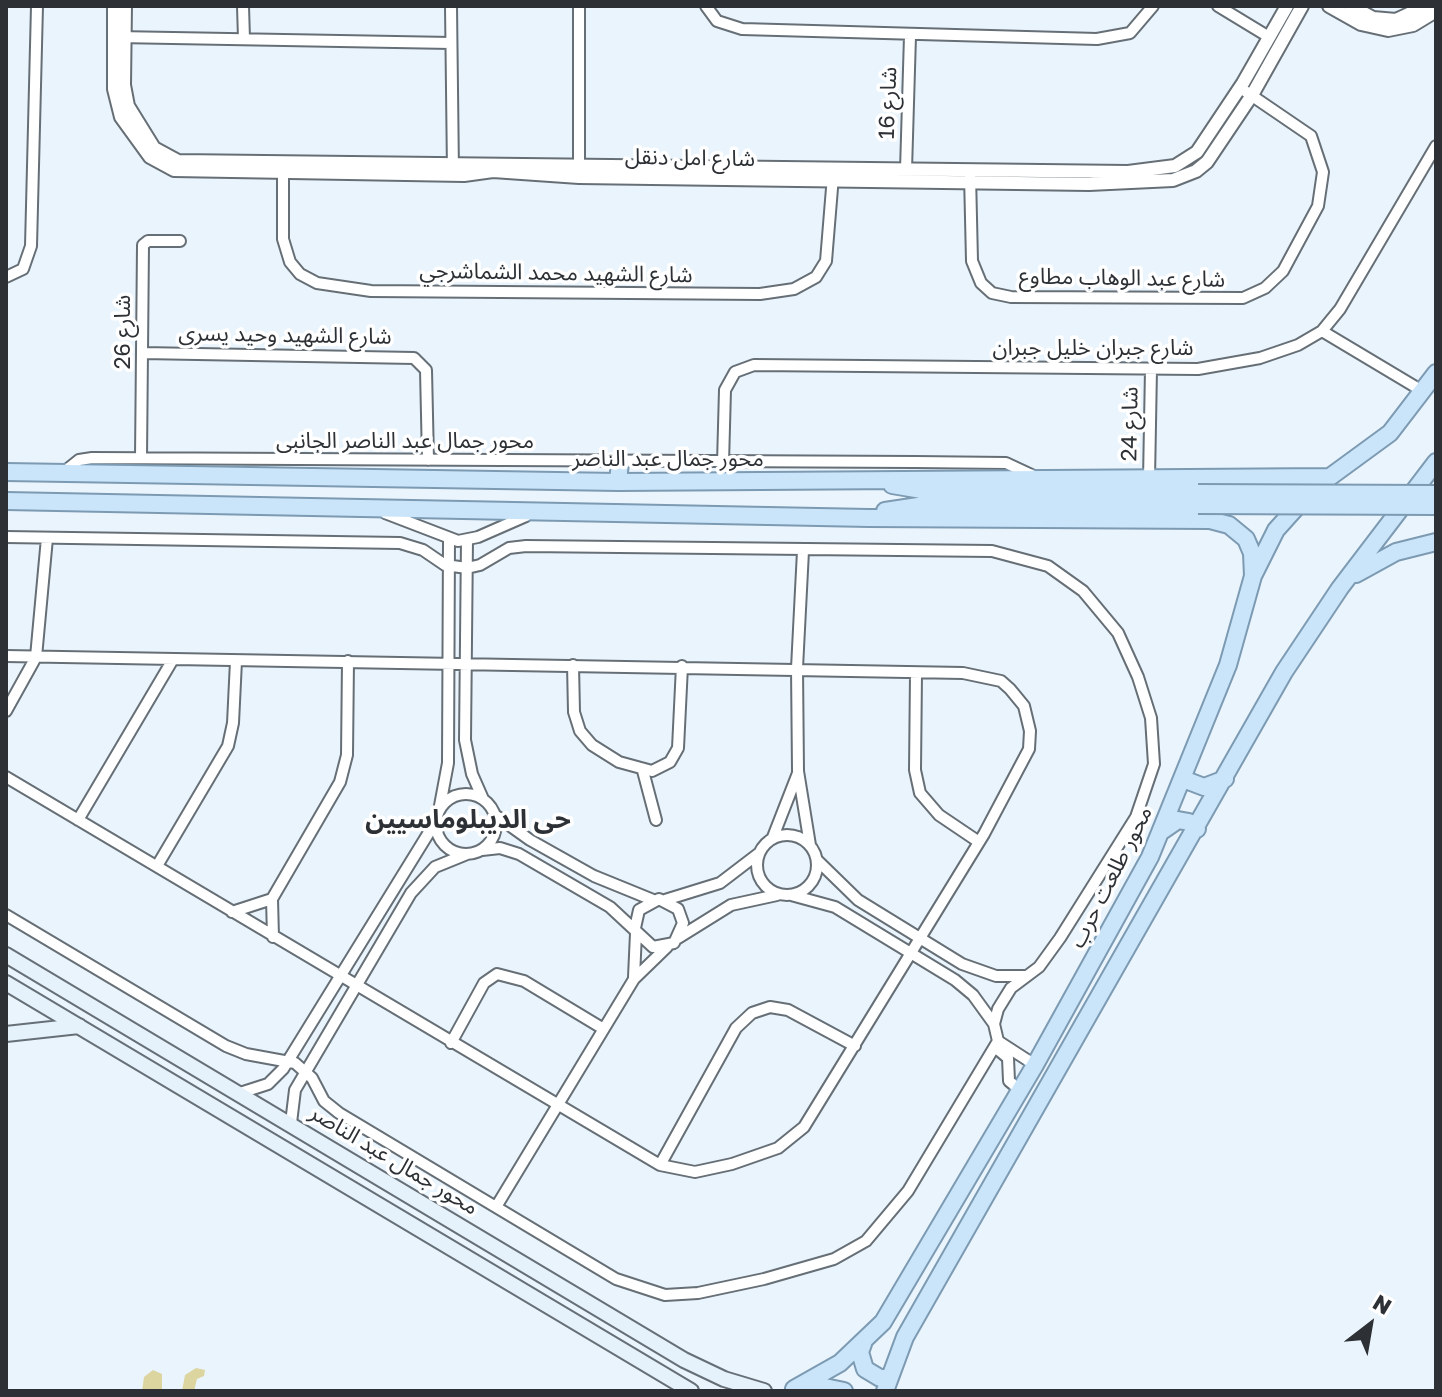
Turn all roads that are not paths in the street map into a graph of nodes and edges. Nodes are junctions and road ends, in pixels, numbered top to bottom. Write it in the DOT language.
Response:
graph roads {
  1 [pos="37,6"];
  2 [pos="114,6"];
  3 [pos="125,6"];
  4 [pos="243,6"];
  5 [pos="451,6"];
  6 [pos="579,6"];
  7 [pos="706,6"];
  8 [pos="1153,6"];
  9 [pos="1218,6"];
  10 [pos="1287,6"];
  11 [pos="1302,6"];
  12 [pos="1329,6"];
  13 [pos="1351,6"];
  14 [pos="1426,6"];
  15 [pos="1436,11"];
  16 [pos="910,36"];
  17 [pos="120,37"];
  18 [pos="1269,37"];
  19 [pos="244,39"];
  20 [pos="451,43"];
  21 [pos="1240,88"];
  22 [pos="1252,95"];
  23 [pos="1436,146"];
  24 [pos="283,168"];
  25 [pos="453,169"];
  26 [pos="906,170"];
  27 [pos="579,171"];
  28 [pos="833,175"];
  29 [pos="970,176"];
  30 [pos="180,241"];
  31 [pos="6,277"];
  32 [pos="1322,331"];
  33 [pos="143,353"];
  34 [pos="1151,369"];
  35 [pos="1436,373"];
  36 [pos="1424,392"];
  37 [pos="141,458"];
  38 [pos="428,460"];
  39 [pos="620,462"];
  40 [pos="1436,462"];
  41 [pos="723,463"];
  42 [pos="6,472"];
  43 [pos="61,474"];
  44 [pos="1330,477"];
  45 [pos="878,479"];
  46 [pos="1038,479"];
  47 [pos="1149,479"];
  48 [pos="1237,480"];
  49 [pos="618,482"];
  50 [pos="1436,494"];
  51 [pos="1198,499"];
  52 [pos="6,501"];
  53 [pos="1436,506"];
  54 [pos="368,507"];
  55 [pos="538,511"];
  56 [pos="869,518"];
  57 [pos="1229,525"];
  58 [pos="6,537"];
  59 [pos="47,538"];
  60 [pos="449,540"];
  61 [pos="467,540"];
  62 [pos="1436,542"];
  63 [pos="803,551"];
  64 [pos="451,567"];
  65 [pos="467,568"];
  66 [pos="1253,576"];
  67 [pos="1340,588"];
  68 [pos="6,656"];
  69 [pos="36,657"];
  70 [pos="172,661"];
  71 [pos="236,661"];
  72 [pos="348,661"];
  73 [pos="450,663"];
  74 [pos="465,663"];
  75 [pos="573,665"];
  76 [pos="682,666"];
  77 [pos="797,668"];
  78 [pos="916,674"];
  79 [pos="6,711"];
  80 [pos="643,771"];
  81 [pos="798,771"];
  82 [pos="6,777"];
  83 [pos="1183,779"];
  84 [pos="1225,779"];
  85 [pos="483,799"];
  86 [pos="495,815"];
  87 [pos="438,816"];
  88 [pos="78,820"];
  89 [pos="656,820"];
  90 [pos="1197,829"];
  91 [pos="1161,832"];
  92 [pos="773,837"];
  93 [pos="979,842"];
  94 [pos="810,845"];
  95 [pos="482,850"];
  96 [pos="467,854"];
  97 [pos="758,854"];
  98 [pos="817,860"];
  99 [pos="157,866"];
  100 [pos="779,894"];
  101 [pos="791,895"];
  102 [pos="272,899"];
  103 [pos="659,900"];
  104 [pos="232,912"];
  105 [pos="6,915"];
  106 [pos="636,930"];
  107 [pos="273,937"];
  108 [pos="678,938"];
  109 [pos="921,940"];
  110 [pos="668,946"];
  111 [pos="6,955"];
  112 [pos="912,955"];
  113 [pos="1025,976"];
  114 [pos="342,978"];
  115 [pos="634,979"];
  116 [pos="6,983"];
  117 [pos="358,988"];
  118 [pos="994,1024"];
  119 [pos="79,1026"];
  120 [pos="602,1028"];
  121 [pos="6,1034"];
  122 [pos="451,1043"];
  123 [pos="996,1044"];
  124 [pos="855,1046"];
  125 [pos="184,1060"];
  126 [pos="289,1060"];
  127 [pos="1035,1065"];
  128 [pos="306,1071"];
  129 [pos="276,1079"];
  130 [pos="171,1081"];
  131 [pos="295,1090"];
  132 [pos="1020,1090"];
  133 [pos="240,1093"];
  134 [pos="557,1105"];
  135 [pos="291,1123"];
  136 [pos="660,1165"];
  137 [pos="496,1207"];
  138 [pos="863,1344"];
  139 [pos="887,1384"];
  140 [pos="729,1385"];
  141 [pos="792,1390"];
  142 [pos="691,1391"];
  143 [pos="764,1391"];
  144 [pos="844,1391"];
  1 -- 31 [label="street"];
  2 -- 17 [label="street, شارع امل دنقل"];
  3 -- 17 [label="street, شارع امل دنقل"];
  4 -- 19 [label="street"];
  5 -- 20 [label="street"];
  6 -- 27 [label="street"];
  7 -- 16 [label="street"];
  8 -- 16 [label="street"];
  9 -- 18 [label="street"];
  10 -- 18 [label="street, شارع امل دنقل"];
  11 -- 22 [label="street, شارع امل دنقل"];
  12 -- 15 [label="street"];
  13 -- 14 [label="street"];
  16 -- 26 [label="street, شارع 16"];
  17 -- 19 [label="street"];
  17 -- 24 [label="street, شارع امل دنقل"];
  18 -- 21 [label="street, شارع امل دنقل"];
  19 -- 20 [label="street"];
  20 -- 25 [label="street"];
  21 -- 22 [label="street, شارع عبد الوهاب مطاوع"];
  21 -- 29 [label="street, شارع امل دنقل"];
  22 -- 29 [label="street, شارع امل دنقل"];
  22 -- 29 [label="street, شارع عبد الوهاب مطاوع"];
  23 -- 32 [label="street, شارع جبران خليل جبران"];
  24 -- 25 [label="street, شارع امل دنقل"];
  24 -- 28 [label="street, شارع الشهيد محمد الشماشرجي"];
  25 -- 27 [label="street, شارع امل دنقل"];
  26 -- 28 [label="street, شارع امل دنقل"];
  26 -- 29 [label="street, شارع امل دنقل"];
  27 -- 28 [label="street, شارع امل دنقل"];
  28 -- 29 [label="street, شارع امل دنقل"];
  30 -- 33 [label="street, شارع 26"];
  32 -- 34 [label="street, شارع جبران خليل جبران"];
  32 -- 36 [label="street"];
  33 -- 37 [label="street, شارع 26"];
  33 -- 38 [label="street, شارع الشهيد وحيد يسرى"];
  34 -- 41 [label="street, شارع جبران خليل جبران"];
  34 -- 47 [label="street, شارع 24"];
  35 -- 36 [label="main road, محور طلعت حرب"];
  36 -- 44 [label="main road, محور طلعت حرب"];
  37 -- 38 [label="street, محور جمال عبد الناصر الجانبى"];
  37 -- 43 [label="street, محور جمال عبد الناصر الجانبى"];
  38 -- 39 [label="street, محور جمال عبد الناصر الجانبى"];
  39 -- 41 [label="street, محور جمال عبد الناصر الجانبى"];
  39 -- 49 [label="main road"];
  40 -- 67 [label="main road"];
  41 -- 46 [label="street, محور جمال عبد الناصر الجانبى"];
  42 -- 43 [label="main road, محور جمال عبد الناصر"];
  43 -- 49 [label="main road, محور جمال عبد الناصر"];
  44 -- 48 [label="main road, محور جمال عبد الناصر"];
  44 -- 66 [label="main road, محور طلعت حرب"];
  45 -- 46 [label="main road, محور جمال عبد الناصر"];
  45 -- 49 [label="main road, محور جمال عبد الناصر"];
  45 -- 51 [label="main road"];
  46 -- 47 [label="main road, محور جمال عبد الناصر"];
  47 -- 48 [label="main road, محور جمال عبد الناصر"];
  48 -- 57 [label="main road"];
  50 -- 51 [label="main road, bridge"];
  51 -- 53 [label="main road, bridge"];
  51 -- 56 [label="main road"];
  52 -- 54 [label="main road"];
  54 -- 55 [label="main road"];
  54 -- 60 [label="street"];
  55 -- 56 [label="main road"];
  55 -- 61 [label="street"];
  56 -- 57 [label="main road"];
  57 -- 66 [label="main road"];
  58 -- 59 [label="street"];
  59 -- 64 [label="street"];
  59 -- 69 [label="street"];
  60 -- 61 [label="street"];
  60 -- 64 [label="street"];
  61 -- 65 [label="street"];
  62 -- 67 [label="main road"];
  63 -- 65 [label="street"];
  63 -- 77 [label="street"];
  63 -- 113 [label="street"];
  64 -- 65 [label="street"];
  64 -- 73 [label="street"];
  65 -- 74 [label="street"];
  66 -- 83 [label="main road, محور طلعت حرب"];
  67 -- 84 [label="main road"];
  68 -- 69 [label="street"];
  69 -- 70 [label="street"];
  69 -- 79 [label="street"];
  70 -- 71 [label="street"];
  70 -- 88 [label="street"];
  71 -- 72 [label="street"];
  71 -- 99 [label="street"];
  72 -- 73 [label="street"];
  72 -- 102 [label="street"];
  73 -- 74 [label="street"];
  73 -- 87 [label="street"];
  74 -- 75 [label="street"];
  74 -- 85 [label="street"];
  75 -- 76 [label="street"];
  75 -- 80 [label="street"];
  76 -- 77 [label="street"];
  76 -- 80 [label="street"];
  77 -- 78 [label="street"];
  77 -- 81 [label="street"];
  78 -- 93 [label="street"];
  78 -- 93 [label="street"];
  80 -- 89 [label="street"];
  81 -- 92 [label="street"];
  81 -- 94 [label="street"];
  82 -- 88 [label="street"];
  83 -- 84 [label="main road"];
  83 -- 91 [label="main road, محور طلعت حرب"];
  84 -- 90 [label="main road"];
  85 -- 86 [label="street"];
  85 -- 87 [label="street"];
  86 -- 95 [label="street"];
  86 -- 103 [label="street"];
  87 -- 96 [label="street"];
  87 -- 114 [label="street"];
  88 -- 99 [label="street"];
  90 -- 91 [label="main road"];
  90 -- 139 [label="main road"];
  91 -- 127 [label="main road, محور طلعت حرب"];
  92 -- 94 [label="street"];
  92 -- 97 [label="street"];
  93 -- 109 [label="street"];
  94 -- 98 [label="street"];
  95 -- 96 [label="street"];
  95 -- 106 [label="street"];
  96 -- 117 [label="street"];
  97 -- 100 [label="street"];
  97 -- 103 [label="street"];
  98 -- 101 [label="street"];
  98 -- 109 [label="street"];
  99 -- 104 [label="street"];
  100 -- 101 [label="street"];
  100 -- 108 [label="street"];
  101 -- 112 [label="street"];
  102 -- 104 [label="street"];
  102 -- 107 [label="street"];
  103 -- 106 [label="street"];
  103 -- 108 [label="street"];
  104 -- 107 [label="street"];
  105 -- 126 [label="street"];
  106 -- 110 [label="street"];
  106 -- 115 [label="street"];
  107 -- 114 [label="street"];
  108 -- 110 [label="street"];
  109 -- 112 [label="street"];
  109 -- 113 [label="street"];
  110 -- 115 [label="street"];
  111 -- 125 [label="main road, محور جمال عبد الناصر"];
  112 -- 118 [label="street"];
  112 -- 124 [label="street"];
  113 -- 118 [label="street"];
  114 -- 117 [label="street"];
  114 -- 126 [label="street"];
  115 -- 120 [label="street"];
  116 -- 119 [label="main road, محور جمال عبد الناصر"];
  117 -- 122 [label="street"];
  117 -- 128 [label="street"];
  118 -- 123 [label="street"];
  119 -- 121 [label="main road"];
  119 -- 130 [label="main road, محور جمال عبد الناصر"];
  120 -- 122 [label="street"];
  120 -- 134 [label="street"];
  122 -- 134 [label="street"];
  123 -- 127 [label="street"];
  123 -- 132 [label="street"];
  123 -- 137 [label="street"];
  124 -- 136 [label="street"];
  124 -- 136 [label="street"];
  125 -- 130 [label="main road"];
  125 -- 133 [label="main road, محور جمال عبد الناصر"];
  126 -- 128 [label="street"];
  126 -- 129 [label="street"];
  127 -- 132 [label="main road, محور طلعت حرب"];
  128 -- 131 [label="street"];
  128 -- 137 [label="street"];
  129 -- 131 [label="street"];
  129 -- 133 [label="street"];
  130 -- 142 [label="main road, محور جمال عبد الناصر"];
  131 -- 135 [label="street"];
  132 -- 138 [label="main road, محور طلعت حرب"];
  133 -- 135 [label="main road, محور جمال عبد الناصر"];
  134 -- 136 [label="street"];
  134 -- 137 [label="street"];
  135 -- 140 [label="main road, محور جمال عبد الناصر"];
  138 -- 139 [label="main road"];
  138 -- 141 [label="main road, محور طلعت حرب"];
  140 -- 143 [label="main road, محور جمال عبد الناصر"];
  141 -- 144 [label="main road"];
}
